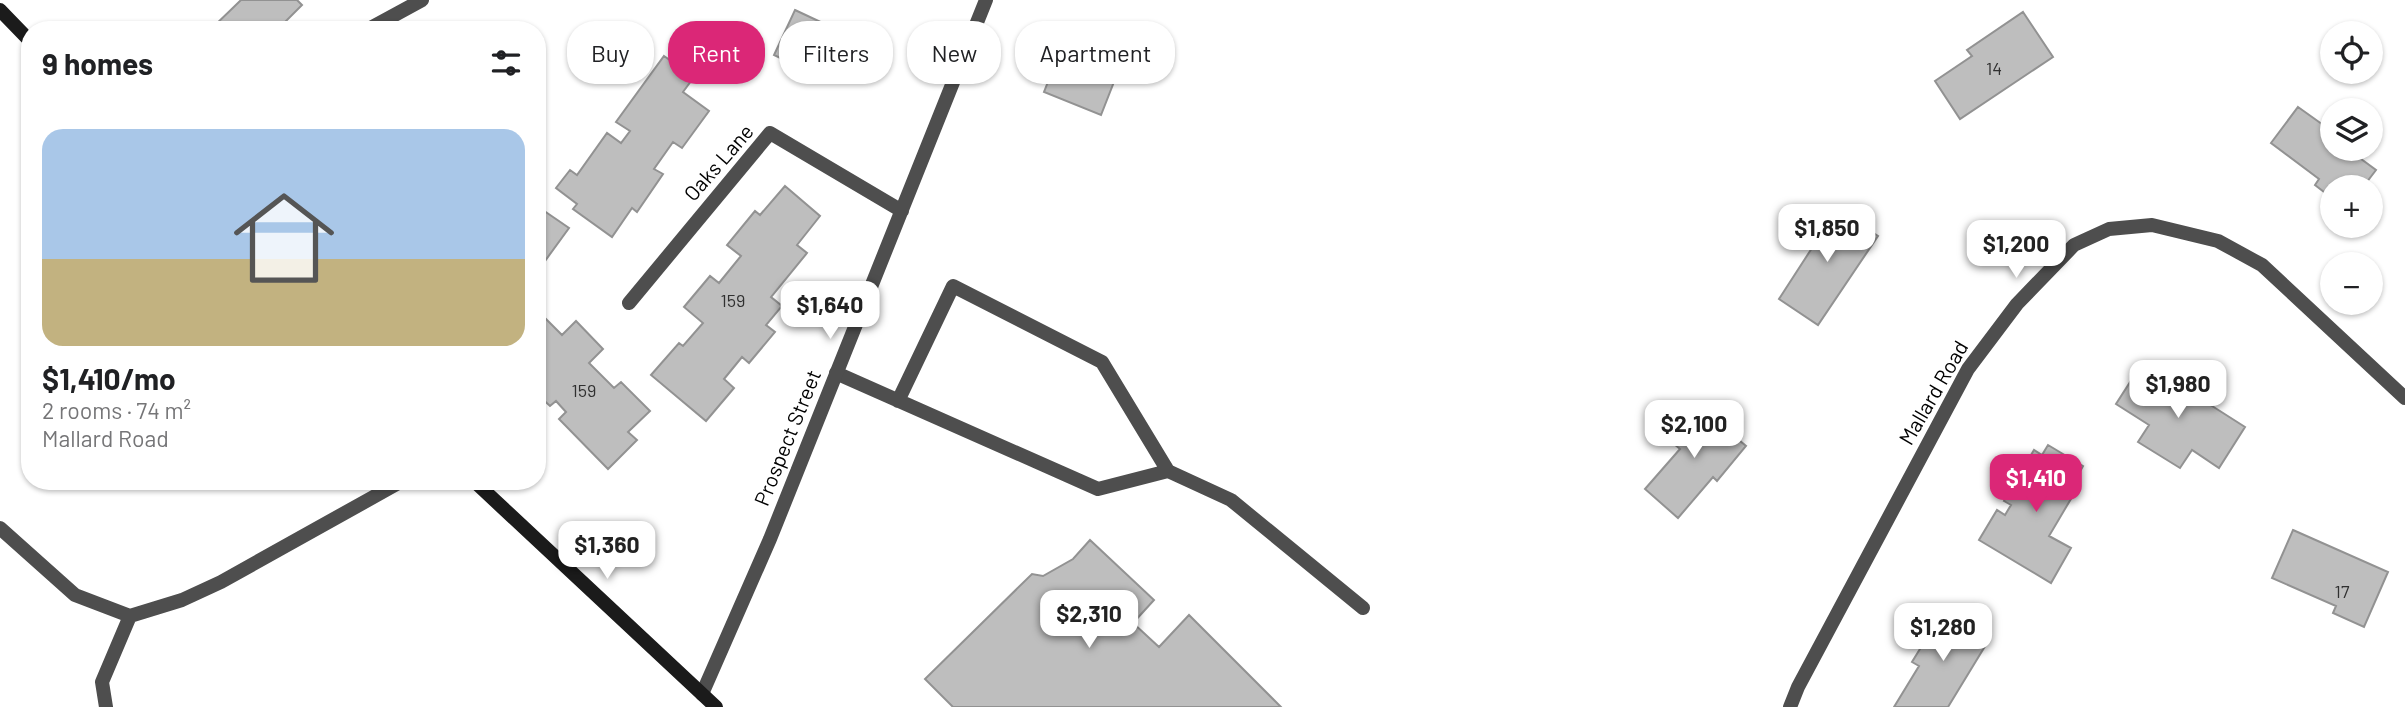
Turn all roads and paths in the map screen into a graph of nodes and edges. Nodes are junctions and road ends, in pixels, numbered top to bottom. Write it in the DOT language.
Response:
graph roads {
  1 [pos="422,0"];
  2 [pos="986,0"];
  3 [pos="0,10"];
  4 [pos="384,21"];
  5 [pos="21,32"];
  6 [pos="902,211"];
  7 [pos="629,303"];
  8 [pos="836,373"];
  9 [pos="2405,398"];
  10 [pos="898,401"];
  11 [pos="1168,471"];
  12 [pos="385,490"];
  13 [pos="484,490"];
  14 [pos="0,528"];
  15 [pos="1363,608"];
  16 [pos="130,615"];
  17 [pos="702,694"];
  18 [pos="106,707"];
  19 [pos="716,707"];
  20 [pos="1790,707"];
  1 -- 4 [label="street"];
  2 -- 6 [label="street, Prospect Street"];
  3 -- 5 [label="main road"];
  6 -- 7 [label="street, Oaks Lane"];
  6 -- 8 [label="street, Prospect Street"];
  8 -- 10 [label="street"];
  8 -- 17 [label="street, Prospect Street"];
  9 -- 20 [label="street, Mallard Road"];
  10 -- 11 [label="street"];
  10 -- 11 [label="street"];
  11 -- 15 [label="street"];
  12 -- 16 [label="street"];
  13 -- 17 [label="main road"];
  14 -- 16 [label="street"];
  16 -- 18 [label="street"];
  17 -- 19 [label="main road"];
}
